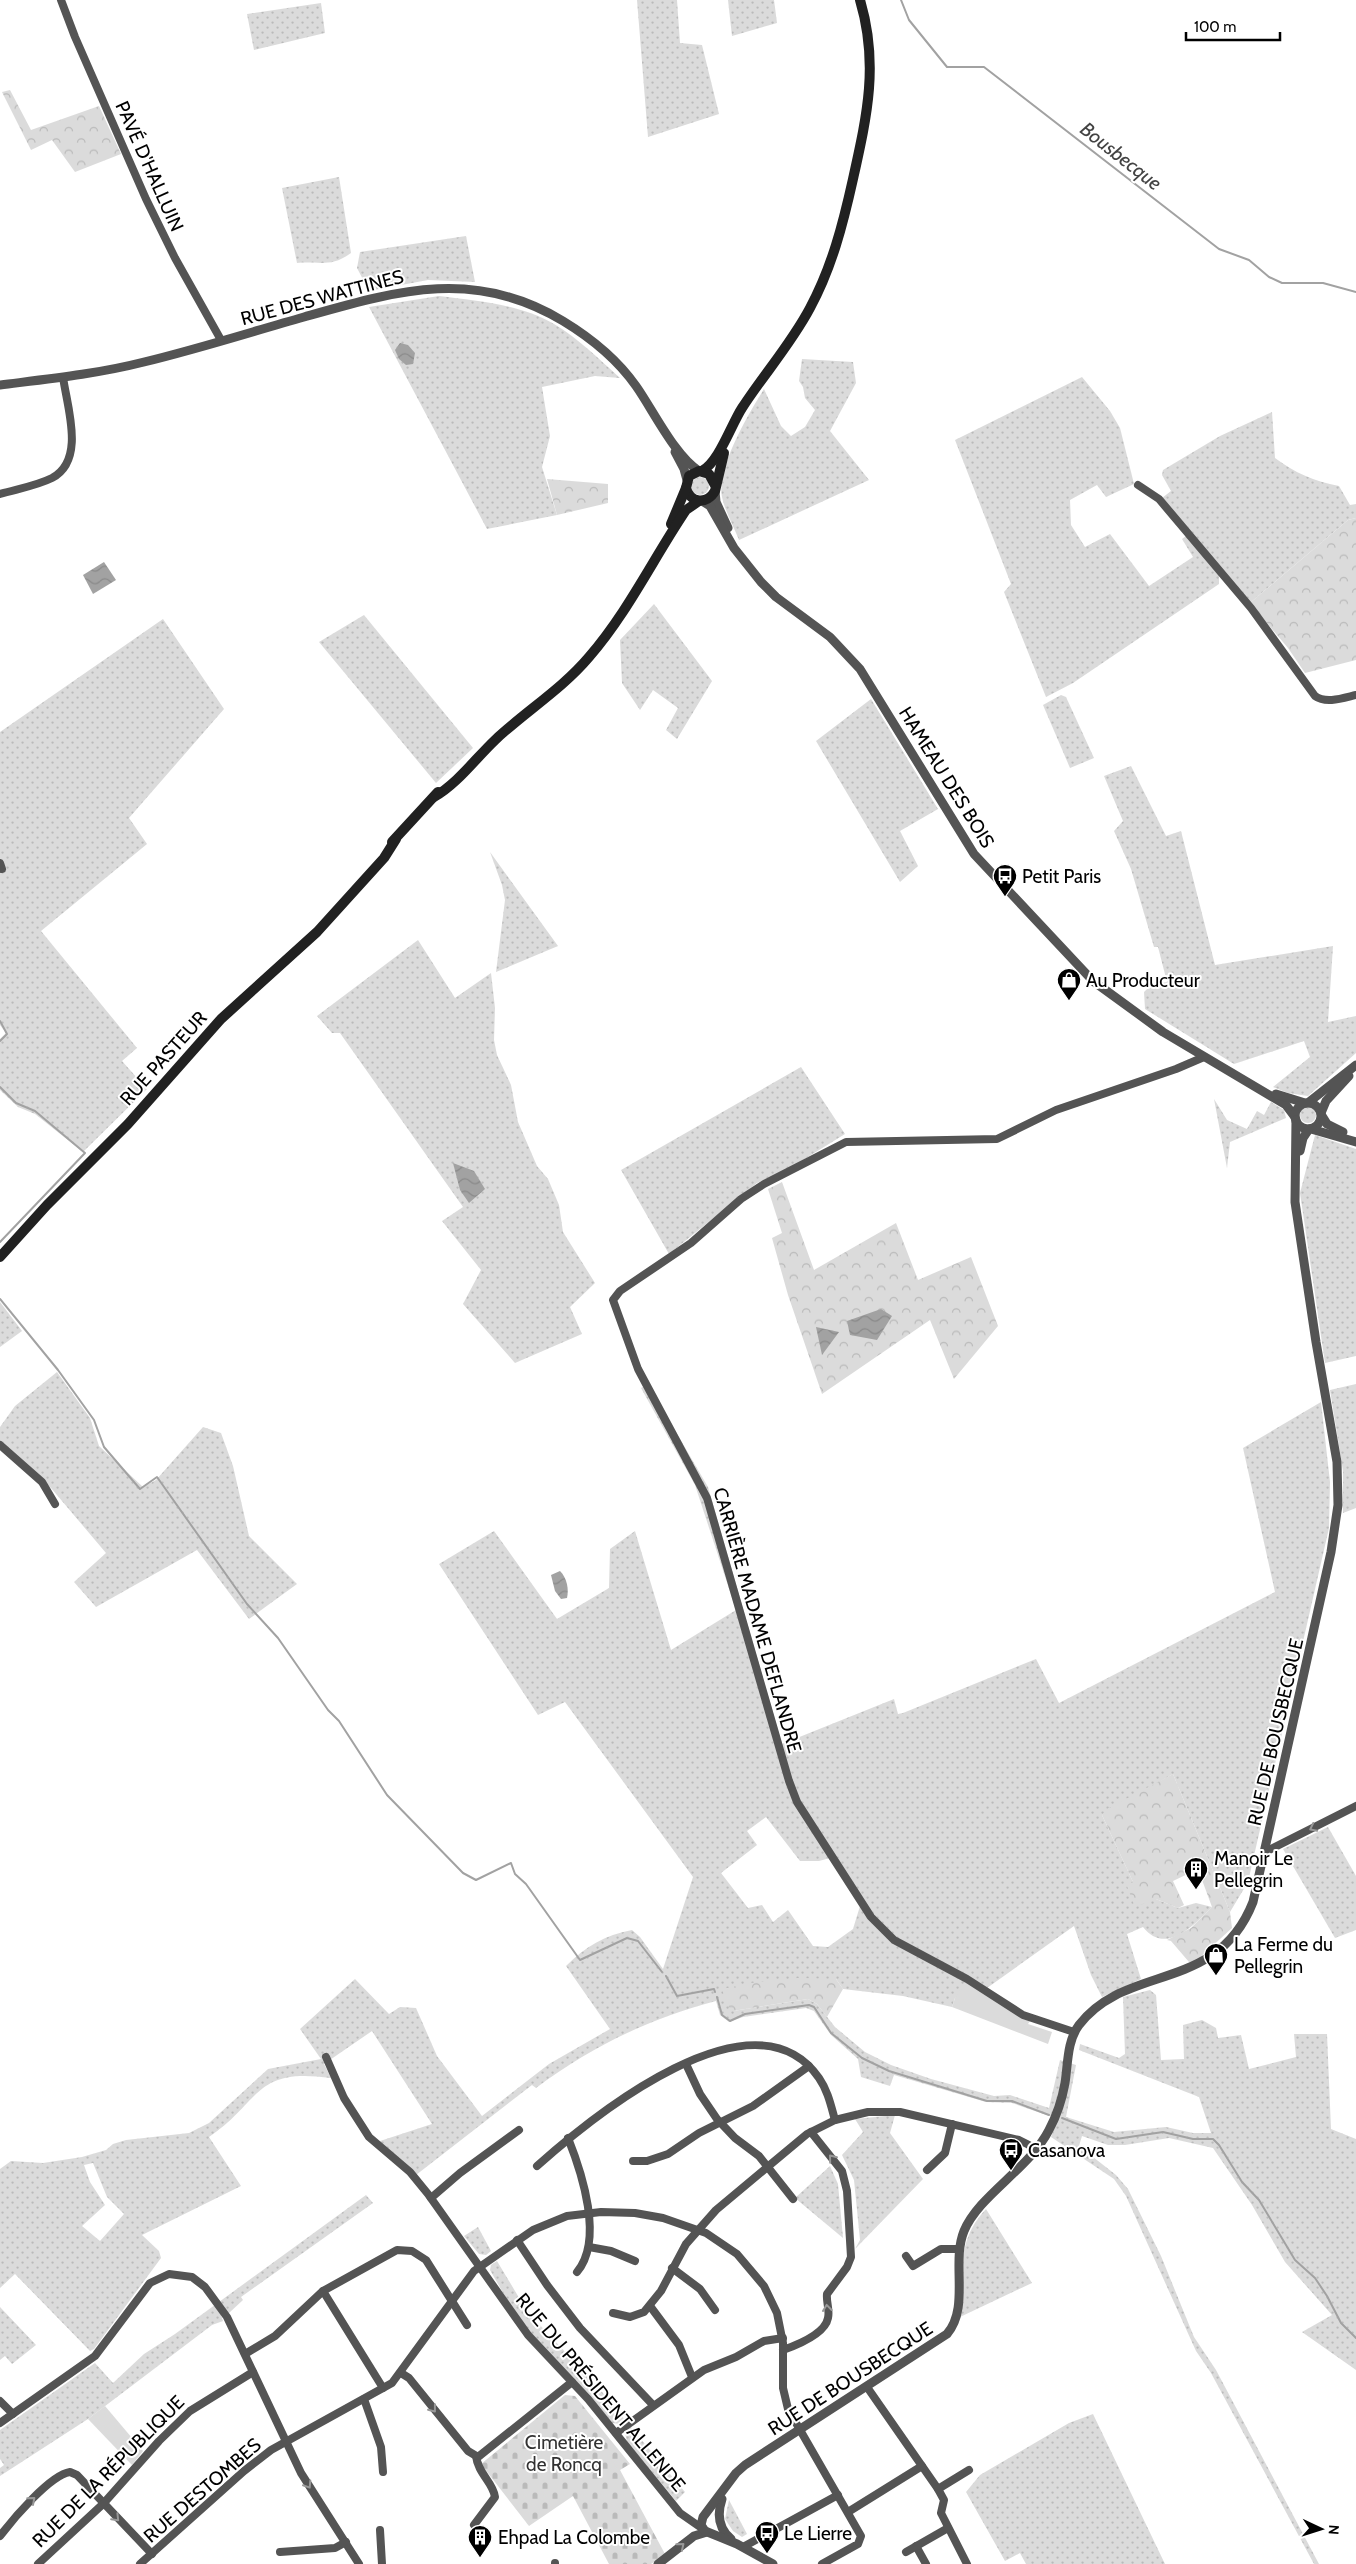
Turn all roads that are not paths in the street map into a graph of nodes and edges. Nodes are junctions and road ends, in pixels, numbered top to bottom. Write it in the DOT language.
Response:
graph roads {
  1 [pos="61,0"];
  2 [pos="860,0"];
  3 [pos="221,340"];
  4 [pos="63,377"];
  5 [pos="0,385"];
  6 [pos="734,421"];
  7 [pos="662,428"];
  8 [pos="701,471"];
  9 [pos="686,484"];
  10 [pos="1138,485"];
  11 [pos="715,488"];
  12 [pos="0,494"];
  13 [pos="700,501"];
  14 [pos="657,556"];
  15 [pos="747,566"];
  16 [pos="1356,695"];
  17 [pos="1204,1057"];
  18 [pos="1356,1067"];
  19 [pos="1251,1082"];
  20 [pos="1307,1103"];
  21 [pos="1322,1115"];
  22 [pos="1296,1118"];
  23 [pos="1310,1129"];
  24 [pos="1356,1141"];
  25 [pos="1294,1181"];
  26 [pos="0,1257"];
  27 [pos="0,1445"];
  28 [pos="56,1504"];
  29 [pos="1356,1806"];
  30 [pos="1265,1852"];
  31 [pos="1074,2032"];
  32 [pos="326,2057"];
  33 [pos="686,2064"];
  34 [pos="810,2066"];
  35 [pos="835,2120"];
  36 [pos="720,2123"];
  37 [pos="952,2124"];
  38 [pos="519,2130"];
  39 [pos="812,2132"];
  40 [pos="568,2138"];
  41 [pos="1035,2152"];
  42 [pos="633,2161"];
  43 [pos="537,2166"];
  44 [pos="767,2166"];
  45 [pos="927,2170"];
  46 [pos="431,2198"];
  47 [pos="793,2199"];
  48 [pos="588,2212"];
  49 [pos="698,2229"];
  50 [pos="517,2240"];
  51 [pos="589,2247"];
  52 [pos="959,2249"];
  53 [pos="906,2256"];
  54 [pos="635,2261"];
  55 [pos="480,2266"];
  56 [pos="672,2268"];
  57 [pos="577,2272"];
  58 [pos="323,2292"];
  59 [pos="452,2301"];
  60 [pos="650,2306"];
  61 [pos="715,2310"];
  62 [pos="614,2313"];
  63 [pos="467,2325"];
  64 [pos="782,2338"];
  65 [pos="783,2350"];
  66 [pos="245,2354"];
  67 [pos="253,2372"];
  68 [pos="401,2373"];
  69 [pos="692,2377"];
  70 [pos="572,2382"];
  71 [pos="867,2387"];
  72 [pos="382,2388"];
  73 [pos="364,2398"];
  74 [pos="0,2401"];
  75 [pos="654,2405"];
  76 [pos="13,2414"];
  77 [pos="0,2423"];
  78 [pos="800,2430"];
  79 [pos="616,2433"];
  80 [pos="286,2442"];
  81 [pos="476,2456"];
  82 [pos="922,2466"];
  83 [pos="969,2470"];
  84 [pos="383,2472"];
  85 [pos="728,2486"];
  86 [pos="938,2489"];
  87 [pos="838,2496"];
  88 [pos="103,2504"];
  89 [pos="676,2508"];
  90 [pos="848,2512"];
  91 [pos="705,2516"];
  92 [pos="720,2521"];
  93 [pos="474,2525"];
  94 [pos="948,2528"];
  95 [pos="380,2530"];
  96 [pos="707,2531"];
  97 [pos="0,2536"];
  98 [pos="346,2542"];
  99 [pos="740,2545"];
  100 [pos="916,2546"];
  101 [pos="280,2552"];
  102 [pos="906,2552"];
  103 [pos="152,2554"];
  104 [pos="838,2555"];
  105 [pos="38,2564"];
  106 [pos="140,2564"];
  107 [pos="359,2564"];
  108 [pos="382,2564"];
  109 [pos="658,2564"];
  110 [pos="773,2564"];
  111 [pos="822,2564"];
  112 [pos="842,2564"];
  113 [pos="926,2564"];
  114 [pos="967,2564"];
  1 -- 3 [label="street, PAVÉ D'HALLUIN"];
  2 -- 6 [label="main road"];
  3 -- 4 [label="street, RUE DES WATTINES"];
  3 -- 7 [label="street, RUE DES WATTINES"];
  4 -- 5 [label="street, RUE DES WATTINES"];
  4 -- 12 [label="street"];
  6 -- 8 [label="main road"];
  6 -- 11 [label="main road"];
  7 -- 8 [label="street, RUE DES WATTINES"];
  7 -- 9 [label="street, RUE DES WATTINES"];
  8 -- 9 [label="main road"];
  8 -- 11 [label="main road"];
  9 -- 13 [label="main road"];
  9 -- 14 [label="main road, RUE PASTEUR"];
  10 -- 16 [label="street"];
  11 -- 13 [label="main road"];
  11 -- 15 [label="street, HAMEAU DES BOIS"];
  13 -- 14 [label="main road, RUE PASTEUR"];
  13 -- 15 [label="street, HAMEAU DES BOIS"];
  14 -- 26 [label="main road, RUE PASTEUR"];
  15 -- 17 [label="street, HAMEAU DES BOIS"];
  17 -- 19 [label="street, HAMEAU DES BOIS"];
  17 -- 31 [label="street, CARRIÈRE MADAME DEFLANDRE"];
  18 -- 20 [label="street"];
  18 -- 21 [label="street"];
  19 -- 20 [label="street, HAMEAU DES BOIS"];
  19 -- 22 [label="street, HAMEAU DES BOIS"];
  20 -- 21 [label="street"];
  20 -- 22 [label="street"];
  21 -- 23 [label="street"];
  21 -- 24 [label="street"];
  22 -- 23 [label="street"];
  22 -- 25 [label="street, RUE DE BOUSBECQUE"];
  23 -- 24 [label="street"];
  23 -- 25 [label="street, RUE DE BOUSBECQUE"];
  25 -- 30 [label="street, RUE DE BOUSBECQUE"];
  27 -- 28 [label="street"];
  29 -- 30 [label="street, one-way"];
  30 -- 31 [label="street, RUE DE BOUSBECQUE"];
  31 -- 41 [label="street, RUE DE BOUSBECQUE"];
  32 -- 46 [label="street, RUE DU PRÉSIDENT ALLENDE"];
  33 -- 34 [label="street"];
  33 -- 36 [label="street"];
  33 -- 40 [label="street"];
  34 -- 35 [label="street"];
  34 -- 36 [label="street"];
  35 -- 37 [label="street"];
  35 -- 39 [label="street"];
  36 -- 42 [label="street"];
  36 -- 44 [label="street"];
  37 -- 41 [label="street"];
  37 -- 45 [label="street"];
  38 -- 46 [label="street"];
  39 -- 44 [label="street"];
  65 -- 39 [label="street, one-way"];
  40 -- 43 [label="street"];
  40 -- 48 [label="street"];
  41 -- 52 [label="street, RUE DE BOUSBECQUE"];
  44 -- 47 [label="street"];
  44 -- 49 [label="street"];
  46 -- 55 [label="street, RUE DU PRÉSIDENT ALLENDE"];
  48 -- 49 [label="street, RUE DESTOMBES"];
  48 -- 50 [label="street, RUE DESTOMBES"];
  48 -- 51 [label="street"];
  49 -- 56 [label="street"];
  49 -- 64 [label="street, RUE DESTOMBES"];
  50 -- 55 [label="street, RUE DESTOMBES"];
  50 -- 75 [label="street"];
  51 -- 54 [label="street"];
  51 -- 57 [label="street"];
  52 -- 53 [label="street"];
  52 -- 71 [label="street, RUE DE BOUSBECQUE"];
  55 -- 59 [label="street, RUE DESTOMBES"];
  55 -- 70 [label="street, RUE DU PRÉSIDENT ALLENDE"];
  56 -- 60 [label="street"];
  56 -- 61 [label="street"];
  58 -- 59 [label="street"];
  58 -- 66 [label="street"];
  58 -- 72 [label="street"];
  59 -- 63 [label="street"];
  59 -- 68 [label="street, RUE DESTOMBES"];
  60 -- 62 [label="street"];
  60 -- 69 [label="street"];
  64 -- 65 [label="street, RUE DESTOMBES"];
  64 -- 69 [label="street"];
  65 -- 78 [label="street, RUE DESTOMBES"];
  66 -- 67 [label="street"];
  66 -- 76 [label="street"];
  67 -- 80 [label="street"];
  67 -- 88 [label="street, RUE DE LA RÉPUBLIQUE"];
  68 -- 72 [label="street, RUE DESTOMBES"];
  68 -- 81 [label="street, one-way"];
  69 -- 75 [label="street"];
  70 -- 79 [label="street, RUE DU PRÉSIDENT ALLENDE"];
  70 -- 81 [label="street"];
  71 -- 78 [label="street, RUE DE BOUSBECQUE"];
  71 -- 82 [label="street"];
  72 -- 73 [label="street, RUE DESTOMBES"];
  73 -- 80 [label="street, RUE DESTOMBES"];
  73 -- 84 [label="street"];
  74 -- 76 [label="street"];
  75 -- 79 [label="street"];
  76 -- 77 [label="street"];
  78 -- 85 [label="street, RUE DE BOUSBECQUE"];
  78 -- 87 [label="street, RUE DESTOMBES"];
  79 -- 89 [label="street, RUE DU PRÉSIDENT ALLENDE"];
  80 -- 98 [label="street, one-way"];
  80 -- 103 [label="street, RUE DESTOMBES"];
  81 -- 93 [label="street"];
  82 -- 86 [label="street"];
  82 -- 90 [label="street"];
  83 -- 86 [label="street"];
  85 -- 91 [label="street, RUE DE BOUSBECQUE"];
  85 -- 92 [label="street, RUE DE BOUSBECQUE"];
  86 -- 94 [label="street"];
  87 -- 90 [label="street, RUE DESTOMBES"];
  87 -- 99 [label="street"];
  97 -- 88 [label="street, one-way"];
  88 -- 103 [label="street, one-way"];
  88 -- 105 [label="street, RUE DE LA RÉPUBLIQUE"];
  89 -- 91 [label="street, RUE DU PRÉSIDENT ALLENDE"];
  89 -- 96 [label="street, RUE DU PRÉSIDENT ALLENDE"];
  90 -- 104 [label="street, RUE DESTOMBES"];
  91 -- 92 [label="street"];
  91 -- 96 [label="street"];
  92 -- 96 [label="street"];
  92 -- 99 [label="street"];
  94 -- 100 [label="street"];
  94 -- 114 [label="street"];
  95 -- 108 [label="street"];
  96 -- 99 [label="street"];
  109 -- 96 [label="street, one-way"];
  98 -- 101 [label="street"];
  98 -- 107 [label="street"];
  99 -- 110 [label="street"];
  100 -- 102 [label="street"];
  100 -- 113 [label="street"];
  103 -- 106 [label="street, RUE DESTOMBES"];
  104 -- 111 [label="street"];
  104 -- 112 [label="street"];
}
